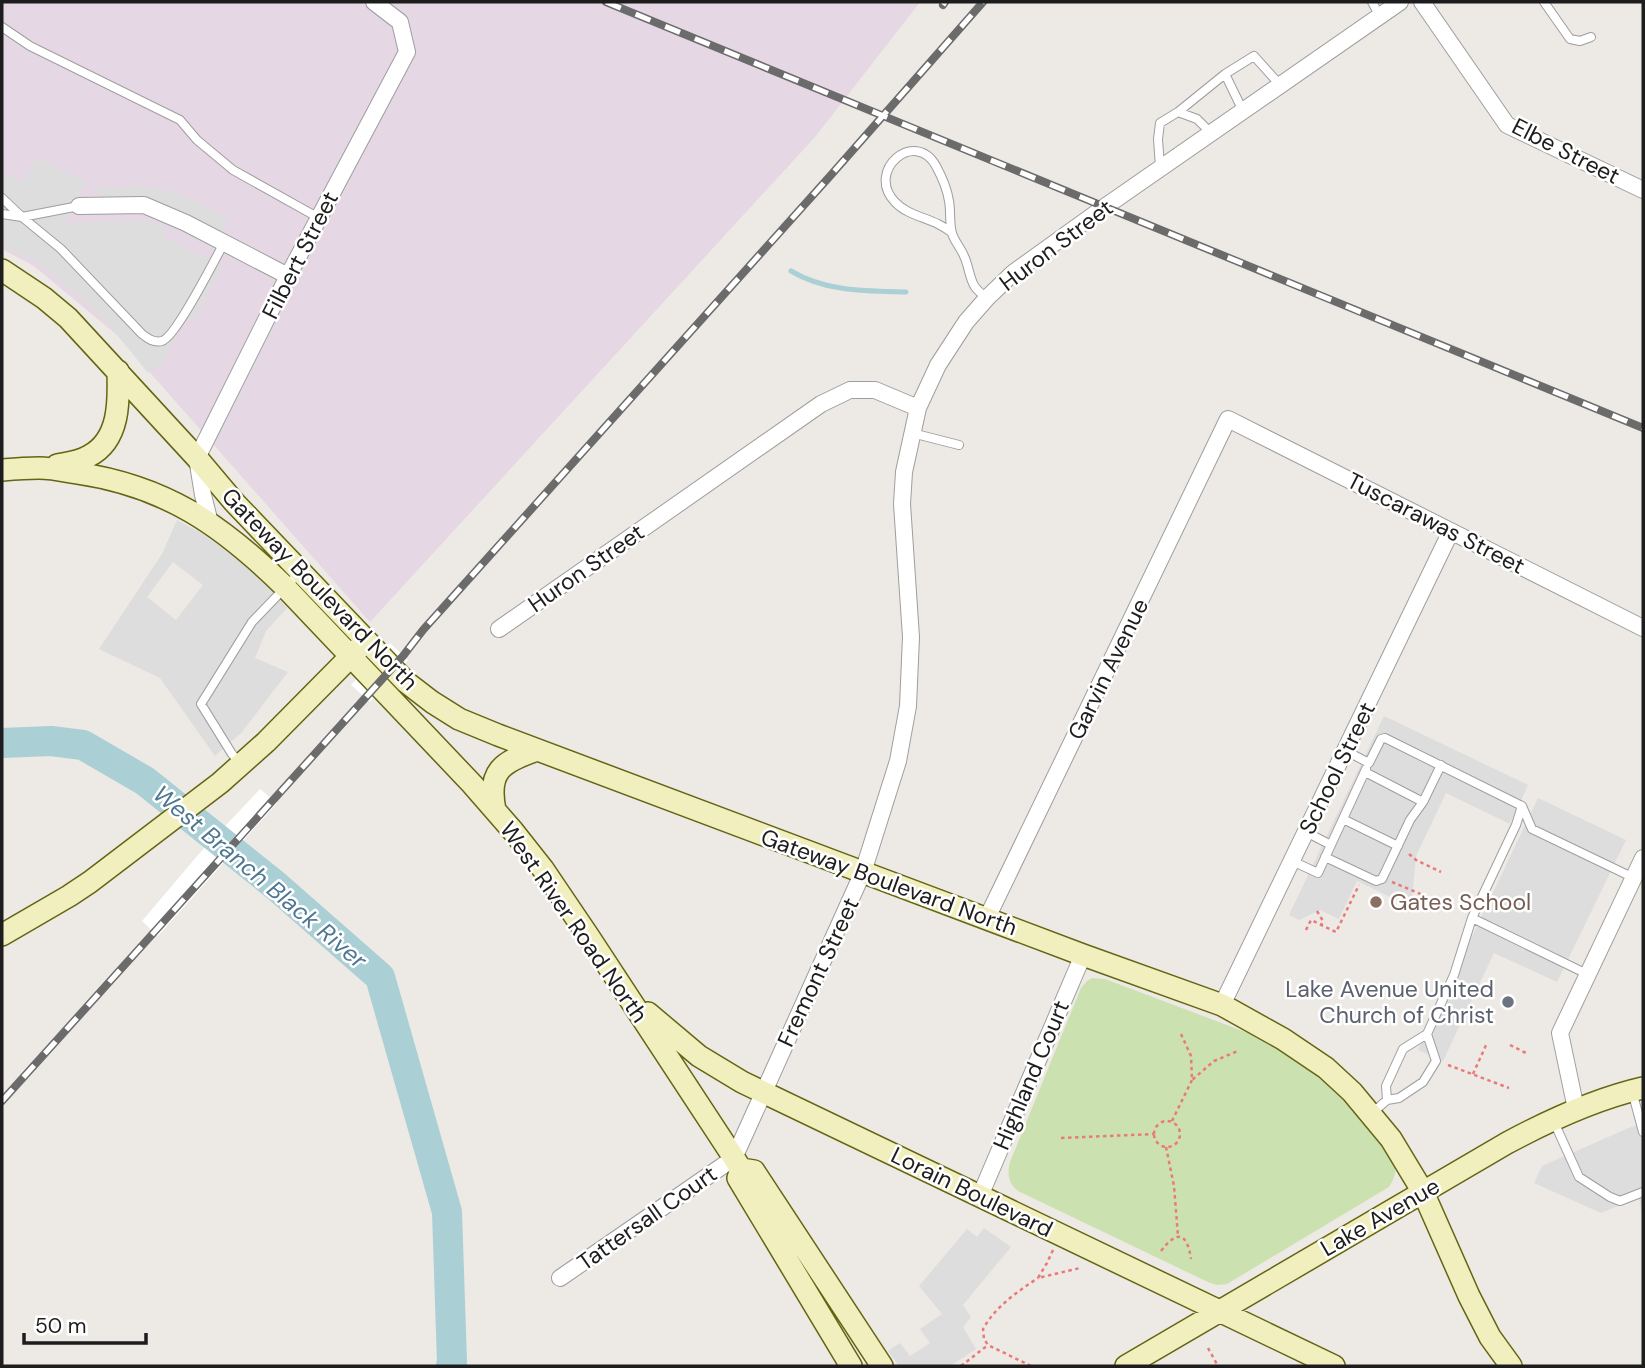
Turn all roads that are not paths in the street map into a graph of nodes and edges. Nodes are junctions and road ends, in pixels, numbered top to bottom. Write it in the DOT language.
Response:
graph roads {
  1 [pos="374,2"];
  2 [pos="1400,2"];
  3 [pos="1422,2"];
  4 [pos="1544,2"];
  5 [pos="1376,9"];
  6 [pos="2,27"];
  7 [pos="1591,37"];
  8 [pos="1225,74"];
  9 [pos="1280,85"];
  10 [pos="1243,111"];
  11 [pos="1178,112"];
  12 [pos="1211,133"];
  13 [pos="1160,169"];
  14 [pos="1643,190"];
  15 [pos="2,198"];
  16 [pos="79,206"];
  17 [pos="2,214"];
  18 [pos="22,217"];
  19 [pos="319,218"];
  20 [pos="951,232"];
  21 [pos="224,243"];
  22 [pos="2,270"];
  23 [pos="288,276"];
  24 [pos="986,298"];
  25 [pos="118,371"];
  26 [pos="918,408"];
  27 [pos="1228,419"];
  28 [pos="912,433"];
  29 [pos="959,445"];
  30 [pos="197,458"];
  31 [pos="41,468"];
  32 [pos="2,470"];
  33 [pos="210,523"];
  34 [pos="1451,531"];
  35 [pos="301,572"];
  36 [pos="285,587"];
  37 [pos="1643,628"];
  38 [pos="499,629"];
  39 [pos="366,640"];
  40 [pos="351,657"];
  41 [pos="537,750"];
  42 [pos="1346,751"];
  43 [pos="1369,763"];
  44 [pos="242,764"];
  45 [pos="1441,765"];
  46 [pos="1364,772"];
  47 [pos="1423,802"];
  48 [pos="1522,806"];
  49 [pos="495,810"];
  50 [pos="1343,819"];
  51 [pos="1306,832"];
  52 [pos="1331,845"];
  53 [pos="1398,846"];
  54 [pos="1325,858"];
  55 [pos="1643,858"];
  56 [pos="1292,861"];
  57 [pos="863,872"];
  58 [pos="1634,878"];
  59 [pos="987,918"];
  60 [pos="1472,918"];
  61 [pos="2,934"];
  62 [pos="1083,955"];
  63 [pos="1587,974"];
  64 [pos="626,993"];
  65 [pos="1222,1005"];
  66 [pos="1427,1034"];
  67 [pos="1637,1090"];
  68 [pos="762,1092"];
  69 [pos="1387,1100"];
  70 [pos="1576,1110"];
  71 [pos="1371,1114"];
  72 [pos="1553,1119"];
  73 [pos="1643,1132"];
  74 [pos="737,1164"];
  75 [pos="1423,1192"];
  76 [pos="1643,1192"];
  77 [pos="980,1196"];
  78 [pos="560,1278"];
  79 [pos="1219,1312"];
  80 [pos="851,1366"];
  81 [pos="882,1366"];
  82 [pos="1126,1366"];
  83 [pos="1334,1366"];
  84 [pos="1511,1366"];
  1 -- 19 [label="street, Filbert Street"];
  2 -- 5 [label="street, Huron Street"];
  3 -- 14 [label="street, Elbe Street"];
  4 -- 7 [label="lane"];
  5 -- 9 [label="street, Huron Street"];
  6 -- 19 [label="lane"];
  8 -- 9 [label="lane"];
  8 -- 10 [label="lane"];
  8 -- 11 [label="lane"];
  9 -- 10 [label="street, Huron Street"];
  10 -- 12 [label="street, Huron Street"];
  11 -- 12 [label="lane"];
  11 -- 13 [label="lane"];
  12 -- 13 [label="street, Huron Street"];
  13 -- 24 [label="street, Huron Street"];
  15 -- 18 [label="lane"];
  16 -- 18 [label="lane"];
  16 -- 21 [label="street"];
  17 -- 18 [label="lane"];
  18 -- 21 [label="lane"];
  19 -- 23 [label="street, Filbert Street"];
  20 -- 20 [label="lane"];
  20 -- 24 [label="lane"];
  21 -- 23 [label="street"];
  22 -- 25 [label="main road, Gateway Boulevard North"];
  23 -- 30 [label="street, Filbert Street"];
  24 -- 26 [label="street, Huron Street"];
  25 -- 30 [label="main road, Gateway Boulevard North"];
  25 -- 31 [label="main road"];
  26 -- 28 [label="street, Fremont Street"];
  26 -- 38 [label="street, Huron Street"];
  27 -- 34 [label="street, Tuscarawas Street"];
  27 -- 59 [label="street, Garvin Avenue"];
  28 -- 29 [label="lane"];
  28 -- 57 [label="street, Fremont Street"];
  30 -- 33 [label="street"];
  30 -- 35 [label="main road, Gateway Boulevard North"];
  31 -- 32 [label="main road, West River Road North"];
  31 -- 33 [label="main road, West River Road North"];
  33 -- 36 [label="main road, West River Road North"];
  34 -- 37 [label="street, Tuscarawas Street"];
  34 -- 42 [label="street, School Street"];
  35 -- 36 [label="lane"];
  35 -- 39 [label="main road, Gateway Boulevard North"];
  36 -- 40 [label="main road, West River Road North"];
  36 -- 44 [label="lane"];
  39 -- 40 [label="main road"];
  39 -- 41 [label="main road, Gateway Boulevard North"];
  40 -- 44 [label="main road"];
  40 -- 49 [label="main road, West River Road North"];
  41 -- 49 [label="main road"];
  41 -- 57 [label="main road, Gateway Boulevard North"];
  42 -- 43 [label="lane"];
  42 -- 51 [label="street, School Street"];
  43 -- 45 [label="lane"];
  43 -- 46 [label="lane"];
  44 -- 61 [label="main road"];
  45 -- 47 [label="lane"];
  45 -- 48 [label="lane"];
  46 -- 47 [label="lane"];
  46 -- 50 [label="lane"];
  47 -- 53 [label="lane"];
  48 -- 58 [label="lane"];
  48 -- 60 [label="lane"];
  49 -- 64 [label="main road, West River Road North"];
  50 -- 52 [label="lane"];
  50 -- 53 [label="lane"];
  51 -- 52 [label="lane"];
  51 -- 56 [label="street, School Street"];
  52 -- 54 [label="lane"];
  53 -- 54 [label="lane"];
  54 -- 56 [label="lane"];
  55 -- 58 [label="street"];
  56 -- 65 [label="street, School Street"];
  57 -- 59 [label="main road, Gateway Boulevard North"];
  57 -- 68 [label="street, Fremont Street"];
  58 -- 63 [label="street"];
  59 -- 62 [label="main road, Gateway Boulevard North"];
  60 -- 63 [label="lane"];
  60 -- 66 [label="lane"];
  62 -- 65 [label="main road, Gateway Boulevard North"];
  62 -- 77 [label="street, Highland Court"];
  63 -- 70 [label="street"];
  64 -- 68 [label="main road, Lorain Boulevard"];
  64 -- 74 [label="main road, West River Road North"];
  65 -- 71 [label="main road, Gateway Boulevard North"];
  66 -- 69 [label="lane"];
  66 -- 69 [label="lane"];
  67 -- 70 [label="main road, Lake Avenue"];
  67 -- 73 [label="lane"];
  68 -- 74 [label="street, Fremont Street"];
  68 -- 77 [label="main road, Lorain Boulevard"];
  69 -- 71 [label="lane"];
  70 -- 72 [label="main road, Lake Avenue"];
  71 -- 75 [label="main road, Gateway Boulevard North"];
  72 -- 75 [label="main road, Lake Avenue"];
  72 -- 76 [label="lane"];
  74 -- 78 [label="street, Tattersall Court"];
  74 -- 80 [label="main road, West River Road North"];
  74 -- 81 [label="main road, West River Road North"];
  75 -- 79 [label="main road, Lake Avenue"];
  75 -- 84 [label="main road, Gateway Boulevard North"];
  77 -- 79 [label="main road, Lorain Boulevard"];
  79 -- 82 [label="main road, Lake Avenue"];
  79 -- 83 [label="main road, Lorain Boulevard"];
}
